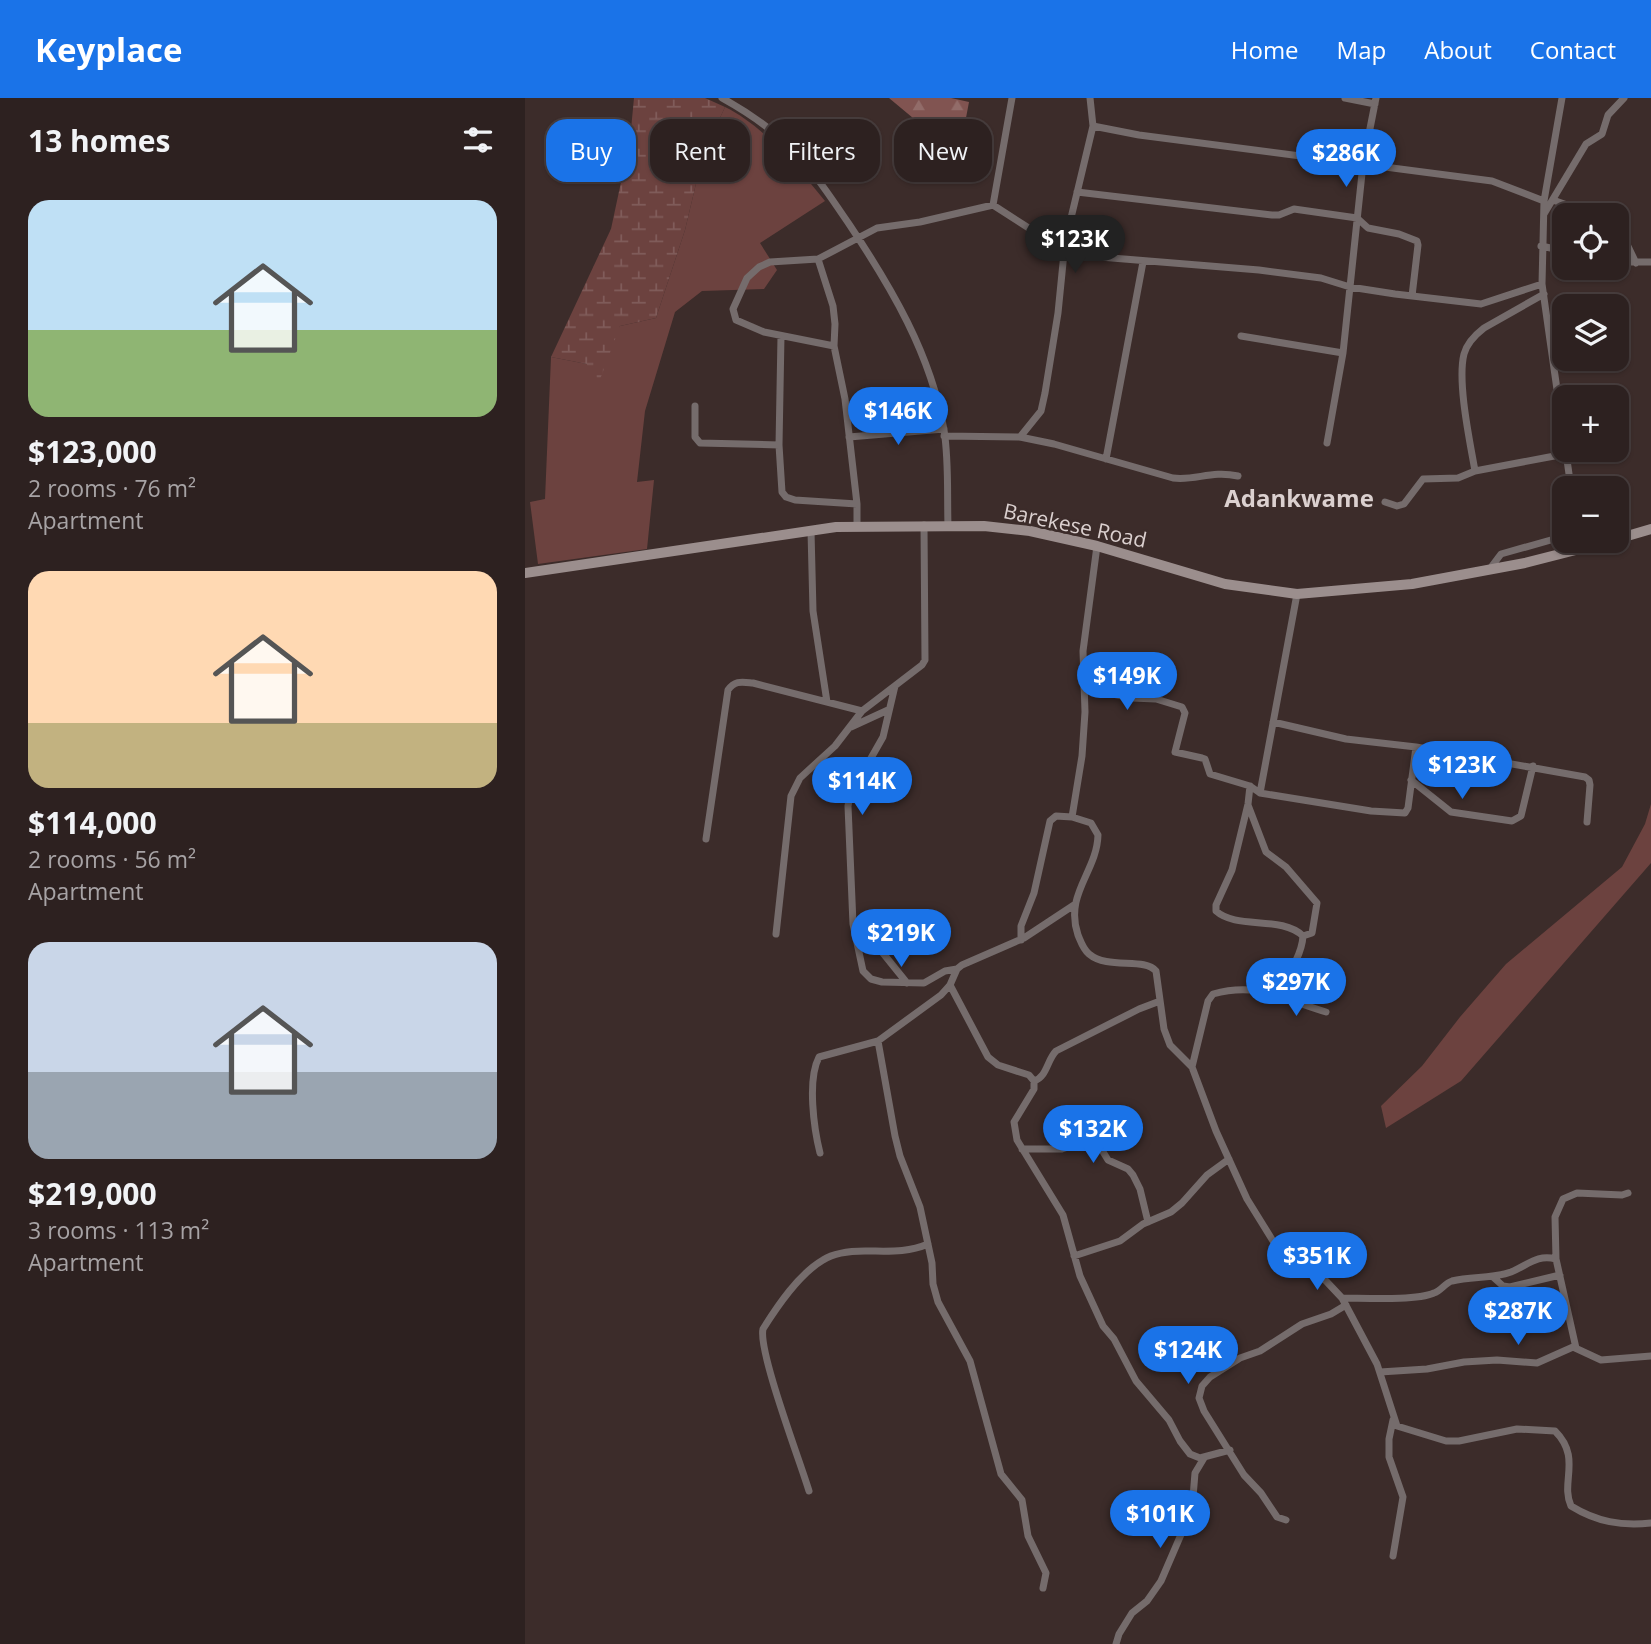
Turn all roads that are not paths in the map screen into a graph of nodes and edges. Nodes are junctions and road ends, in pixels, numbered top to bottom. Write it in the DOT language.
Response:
graph roads {
  1 [pos="722,98"];
  2 [pos="1012,98"];
  3 [pos="1090,98"];
  4 [pos="1345,98"];
  5 [pos="1562,98"];
  6 [pos="1624,98"];
  7 [pos="733,101"];
  8 [pos="1375,101"];
  9 [pos="1093,126"];
  10 [pos="1363,164"];
  11 [pos="1077,192"];
  12 [pos="1553,200"];
  13 [pos="1543,201"];
  14 [pos="1561,203"];
  15 [pos="993,205"];
  16 [pos="1357,218"];
  17 [pos="1542,218"];
  18 [pos="858,238"];
  19 [pos="1065,243"];
  20 [pos="1541,246"];
  21 [pos="1552,248"];
  22 [pos="1629,248"];
  23 [pos="1063,254"];
  24 [pos="818,259"];
  25 [pos="1143,262"];
  26 [pos="1629,262"];
  27 [pos="1636,262"];
  28 [pos="1651,262"];
  29 [pos="1542,284"];
  30 [pos="1350,287"];
  31 [pos="1544,294"];
  32 [pos="1412,296"];
  33 [pos="781,336"];
  34 [pos="1241,336"];
  35 [pos="834,346"];
  36 [pos="1343,353"];
  37 [pos="1557,385"];
  38 [pos="695,406"];
  39 [pos="944,433"];
  40 [pos="849,437"];
  41 [pos="1020,437"];
  42 [pos="1327,443"];
  43 [pos="779,445"];
  44 [pos="1552,456"];
  45 [pos="1106,459"];
  46 [pos="1475,471"];
  47 [pos="1238,475"];
  48 [pos="1385,502"];
  49 [pos="857,504"];
  50 [pos="924,525"];
  51 [pos="948,525"];
  52 [pos="857,526"];
  53 [pos="1651,529"];
  54 [pos="811,531"];
  55 [pos="1629,535"];
  56 [pos="1552,540"];
  57 [pos="1097,546"];
  58 [pos="1561,553"];
  59 [pos="1489,570"];
  60 [pos="525,573"];
  61 [pos="1297,594"];
  62 [pos="895,685"];
  63 [pos="1084,688"];
  64 [pos="827,702"];
  65 [pos="862,710"];
  66 [pos="888,710"];
  67 [pos="1273,722"];
  68 [pos="850,727"];
  69 [pos="1416,747"];
  70 [pos="1533,766"];
  71 [pos="1411,780"];
  72 [pos="1250,786"];
  73 [pos="1260,793"];
  74 [pos="1248,804"];
  75 [pos="1072,817"];
  76 [pos="1587,822"];
  77 [pos="706,839"];
  78 [pos="1073,905"];
  79 [pos="776,934"];
  80 [pos="855,934"];
  81 [pos="1303,936"];
  82 [pos="1021,940"];
  83 [pos="957,969"];
  84 [pos="908,983"];
  85 [pos="950,985"];
  86 [pos="1276,993"];
  87 [pos="1160,1001"];
  88 [pos="1326,1012"];
  89 [pos="878,1041"];
  90 [pos="1192,1067"];
  91 [pos="1034,1081"];
  92 [pos="1022,1149"];
  93 [pos="820,1153"];
  94 [pos="1229,1159"];
  95 [pos="1628,1193"];
  96 [pos="1148,1222"];
  97 [pos="928,1244"];
  98 [pos="1074,1256"];
  99 [pos="1556,1259"];
  100 [pos="1559,1275"];
  101 [pos="1493,1277"];
  102 [pos="1344,1302"];
  103 [pos="1576,1348"];
  104 [pos="1651,1356"];
  105 [pos="1380,1372"];
  106 [pos="1393,1420"];
  107 [pos="1230,1450"];
  108 [pos="1204,1457"];
  109 [pos="809,1491"];
  110 [pos="1286,1520"];
  111 [pos="1651,1523"];
  112 [pos="1393,1556"];
  113 [pos="1044,1588"];
  114 [pos="1116,1644"];
  1 -- 7 [label="street"];
  2 -- 15 [label="street"];
  3 -- 9 [label="street"];
  4 -- 8 [label="street"];
  5 -- 13 [label="street"];
  6 -- 12 [label="street"];
  7 -- 18 [label="street"];
  8 -- 10 [label="street"];
  9 -- 10 [label="street"];
  9 -- 11 [label="street"];
  10 -- 13 [label="street"];
  10 -- 16 [label="street"];
  11 -- 16 [label="street"];
  11 -- 19 [label="street"];
  12 -- 14 [label="street"];
  12 -- 17 [label="street"];
  13 -- 17 [label="street"];
  15 -- 18 [label="street"];
  15 -- 19 [label="street"];
  16 -- 30 [label="street"];
  16 -- 32 [label="street"];
  17 -- 20 [label="street"];
  18 -- 24 [label="street"];
  18 -- 39 [label="street"];
  19 -- 23 [label="street"];
  20 -- 21 [label="street"];
  20 -- 29 [label="street"];
  22 -- 27 [label="street"];
  23 -- 25 [label="street"];
  23 -- 41 [label="street"];
  24 -- 33 [label="street"];
  24 -- 35 [label="street"];
  25 -- 30 [label="street"];
  25 -- 45 [label="street"];
  26 -- 27 [label="street"];
  27 -- 28 [label="street"];
  29 -- 31 [label="street"];
  29 -- 32 [label="street"];
  30 -- 32 [label="street"];
  30 -- 36 [label="street"];
  31 -- 37 [label="street"];
  31 -- 46 [label="street"];
  33 -- 35 [label="street"];
  33 -- 43 [label="street"];
  34 -- 36 [label="street"];
  35 -- 40 [label="street"];
  36 -- 42 [label="street"];
  38 -- 43 [label="street"];
  39 -- 40 [label="street"];
  39 -- 41 [label="street"];
  39 -- 51 [label="street"];
  40 -- 49 [label="street"];
  41 -- 45 [label="street"];
  43 -- 49 [label="street"];
  44 -- 46 [label="street"];
  45 -- 47 [label="street"];
  46 -- 48 [label="street"];
  49 -- 52 [label="street"];
  50 -- 51 [label="main road, Barekese Road"];
  50 -- 52 [label="main road, Barekese Road"];
  50 -- 62 [label="street"];
  51 -- 57 [label="main road, Barekese Road"];
  52 -- 54 [label="main road, Barekese Road"];
  53 -- 55 [label="main road"];
  54 -- 60 [label="main road, Barekese Road"];
  54 -- 64 [label="street"];
  56 -- 59 [label="street"];
  57 -- 61 [label="main road, Barekese Road"];
  57 -- 63 [label="street"];
  58 -- 59 [label="main road, Barekese Road"];
  59 -- 61 [label="main road, Barekese Road"];
  61 -- 67 [label="street"];
  62 -- 65 [label="street"];
  62 -- 66 [label="street"];
  63 -- 72 [label="street"];
  63 -- 75 [label="street"];
  64 -- 65 [label="street"];
  64 -- 77 [label="street"];
  65 -- 68 [label="street"];
  66 -- 68 [label="street"];
  66 -- 80 [label="street"];
  67 -- 69 [label="street"];
  67 -- 73 [label="street"];
  68 -- 79 [label="street"];
  69 -- 70 [label="street"];
  69 -- 71 [label="street"];
  70 -- 71 [label="street"];
  70 -- 76 [label="street"];
  71 -- 73 [label="street"];
  72 -- 73 [label="street"];
  72 -- 74 [label="street"];
  74 -- 81 [label="street"];
  74 -- 81 [label="street"];
  75 -- 78 [label="street"];
  75 -- 82 [label="street"];
  78 -- 82 [label="street"];
  78 -- 87 [label="street"];
  80 -- 84 [label="street"];
  80 -- 84 [label="street"];
  81 -- 86 [label="street"];
  82 -- 83 [label="street"];
  83 -- 84 [label="street"];
  83 -- 85 [label="street"];
  85 -- 89 [label="street"];
  85 -- 91 [label="street"];
  86 -- 88 [label="street"];
  86 -- 90 [label="street"];
  87 -- 90 [label="street"];
  87 -- 91 [label="street"];
  89 -- 93 [label="street"];
  89 -- 97 [label="street"];
  90 -- 94 [label="street"];
  91 -- 92 [label="street"];
  92 -- 96 [label="street"];
  92 -- 98 [label="street"];
  94 -- 96 [label="street"];
  94 -- 102 [label="street"];
  95 -- 99 [label="street"];
  96 -- 98 [label="street"];
  97 -- 109 [label="street"];
  97 -- 113 [label="street"];
  98 -- 108 [label="street"];
  99 -- 100 [label="street"];
  99 -- 101 [label="street"];
  100 -- 101 [label="street"];
  100 -- 103 [label="street"];
  101 -- 102 [label="street"];
  102 -- 105 [label="street"];
  102 -- 107 [label="street"];
  103 -- 104 [label="street"];
  103 -- 105 [label="street"];
  105 -- 106 [label="street"];
  106 -- 111 [label="street"];
  106 -- 112 [label="street"];
  107 -- 108 [label="street"];
  107 -- 110 [label="street"];
  108 -- 114 [label="street"];
}
